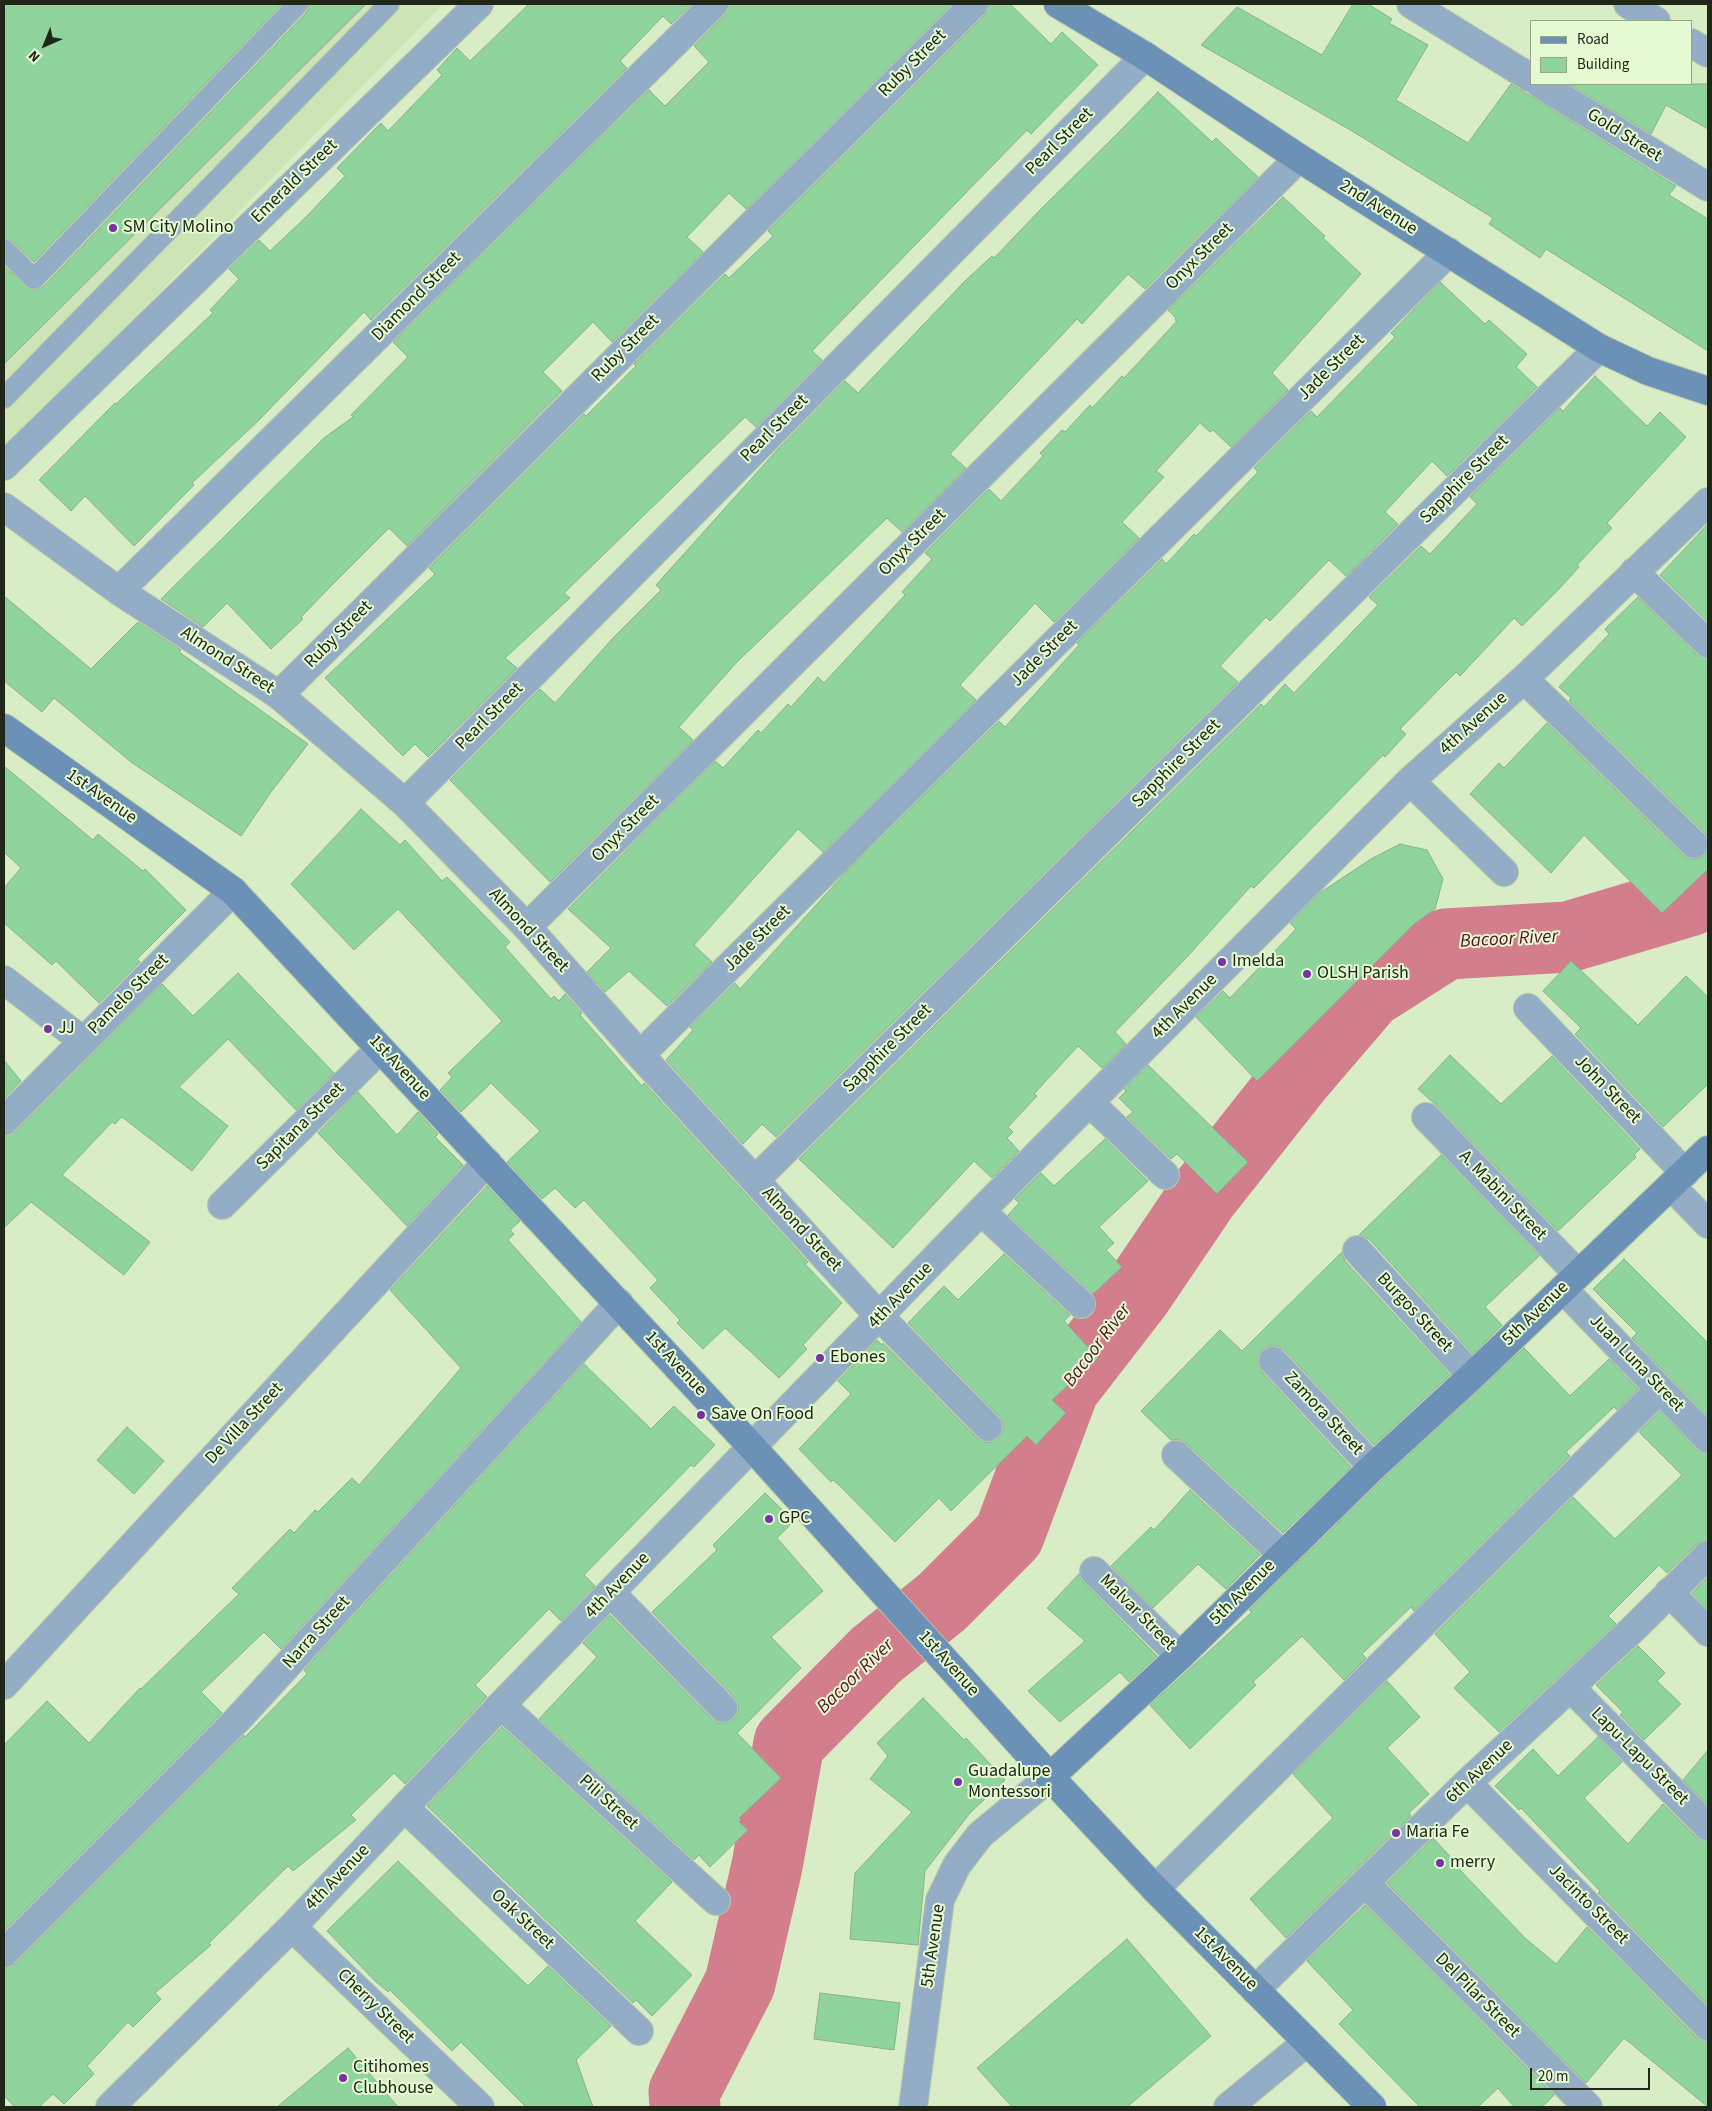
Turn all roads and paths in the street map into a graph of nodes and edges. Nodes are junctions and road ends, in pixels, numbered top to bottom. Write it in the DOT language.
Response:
graph roads {
  1 [pos="298,4"];
  2 [pos="389,4"];
  3 [pos="479,4"];
  4 [pos="714,4"];
  5 [pos="974,4"];
  6 [pos="1058,4"];
  7 [pos="1411,4"];
  8 [pos="1628,4"];
  9 [pos="1654,20"];
  10 [pos="1692,43"];
  11 [pos="1708,53"];
  12 [pos="1145,56"];
  13 [pos="1530,77"];
  14 [pos="1542,85"];
  15 [pos="1299,158"];
  16 [pos="1708,187"];
  17 [pos="4,249"];
  18 [pos="1449,252"];
  19 [pos="1599,348"];
  20 [pos="1708,391"];
  21 [pos="4,398"];
  22 [pos="4,466"];
  23 [pos="1708,502"];
  24 [pos="4,507"];
  25 [pos="1634,572"];
  26 [pos="119,591"];
  27 [pos="1708,644"];
  28 [pos="1524,679"];
  29 [pos="279,695"];
  30 [pos="4,728"];
  31 [pos="1410,782"];
  32 [pos="406,803"];
  33 [pos="1694,844"];
  34 [pos="1504,872"];
  35 [pos="233,891"];
  36 [pos="527,927"];
  37 [pos="4,980"];
  38 [pos="1528,1008"];
  39 [pos="83,1041"];
  40 [pos="380,1049"];
  41 [pos="640,1055"];
  42 [pos="1090,1103"];
  43 [pos="1426,1118"];
  44 [pos="4,1120"];
  45 [pos="1708,1150"];
  46 [pos="487,1162"];
  47 [pos="1164,1175"];
  48 [pos="1678,1179"];
  49 [pos="755,1180"];
  50 [pos="222,1205"];
  51 [pos="981,1211"];
  52 [pos="1708,1224"];
  53 [pos="1357,1250"];
  54 [pos="1570,1282"];
  55 [pos="619,1303"];
  56 [pos="1081,1304"];
  57 [pos="880,1317"];
  58 [pos="1273,1361"];
  59 [pos="1472,1376"];
  60 [pos="1660,1389"];
  61 [pos="988,1428"];
  62 [pos="1708,1439"];
  63 [pos="753,1448"];
  64 [pos="1176,1455"];
  65 [pos="1373,1467"];
  66 [pos="1282,1554"];
  67 [pos="1708,1556"];
  68 [pos="1094,1571"];
  69 [pos="1669,1592"];
  70 [pos="611,1593"];
  71 [pos="1708,1632"];
  72 [pos="1180,1656"];
  73 [pos="4,1685"];
  74 [pos="1571,1688"];
  75 [pos="501,1705"];
  76 [pos="722,1708"];
  77 [pos="1050,1777"];
  78 [pos="1467,1783"];
  79 [pos="405,1808"];
  80 [pos="1708,1827"];
  81 [pos="1366,1884"];
  82 [pos="1155,1889"];
  83 [pos="716,1901"];
  84 [pos="292,1927"];
  85 [pos="4,1953"];
  86 [pos="1255,1990"];
  87 [pos="1708,2027"];
  88 [pos="640,2031"];
  89 [pos="1307,2042"];
  90 [pos="110,2107"];
  91 [pos="480,2107"];
  92 [pos="913,2107"];
  93 [pos="1228,2107"];
  94 [pos="1372,2107"];
  95 [pos="1588,2107"];
  1 -- 17 [label="lane"];
  2 -- 21 [label="lane"];
  3 -- 22 [label="street, Emerald Street"];
  4 -- 26 [label="street, Diamond Street"];
  5 -- 29 [label="street, Ruby Street"];
  6 -- 12 [label="street, 2nd Avenue"];
  7 -- 13 [label="street"];
  8 -- 9 [label="street"];
  10 -- 11 [label="street"];
  12 -- 15 [label="street, 2nd Avenue"];
  12 -- 32 [label="street, Pearl Street"];
  14 -- 16 [label="street, Gold Street"];
  15 -- 18 [label="street, 2nd Avenue"];
  15 -- 36 [label="street, Onyx Street"];
  18 -- 19 [label="street, 2nd Avenue"];
  18 -- 41 [label="street, Jade Street"];
  19 -- 20 [label="street, 2nd Avenue"];
  19 -- 49 [label="street, Sapphire Street"];
  23 -- 25 [label="street, 4th Avenue"];
  24 -- 26 [label="street, Almond Street"];
  25 -- 27 [label="street"];
  25 -- 28 [label="street, 4th Avenue"];
  26 -- 29 [label="street, Almond Street"];
  28 -- 31 [label="street, 4th Avenue"];
  28 -- 33 [label="street"];
  29 -- 32 [label="street, Almond Street"];
  30 -- 35 [label="street, 1st Avenue"];
  31 -- 34 [label="street"];
  31 -- 42 [label="street, 4th Avenue"];
  32 -- 36 [label="street, Almond Street"];
  35 -- 39 [label="street, Pamelo Street"];
  35 -- 40 [label="street, 1st Avenue"];
  36 -- 41 [label="street, Almond Street"];
  37 -- 39 [label="street"];
  38 -- 48 [label="street, John Street"];
  39 -- 44 [label="street, Pamelo Street"];
  40 -- 46 [label="street, 1st Avenue"];
  40 -- 50 [label="street, Sapitana Street"];
  41 -- 49 [label="street, Almond Street"];
  42 -- 47 [label="street"];
  42 -- 51 [label="street, 4th Avenue"];
  43 -- 54 [label="street, A. Mabini Street"];
  45 -- 48 [label="street, 5th Avenue"];
  46 -- 55 [label="street, 1st Avenue"];
  46 -- 73 [label="street, De Villa Street"];
  48 -- 52 [label="street, John Street"];
  48 -- 54 [label="street, 5th Avenue"];
  49 -- 57 [label="street, Almond Street"];
  51 -- 56 [label="street"];
  51 -- 57 [label="street, 4th Avenue"];
  53 -- 59 [label="street, Burgos Street"];
  54 -- 59 [label="street, 5th Avenue"];
  54 -- 60 [label="street, Juan Luna Street"];
  55 -- 63 [label="street, 1st Avenue"];
  55 -- 85 [label="street, Narra Street"];
  57 -- 61 [label="street, Almond Street"];
  57 -- 63 [label="street, 4th Avenue"];
  58 -- 65 [label="street, Zamora Street"];
  59 -- 65 [label="street, 5th Avenue"];
  60 -- 62 [label="street, Juan Luna Street"];
  60 -- 82 [label="street"];
  63 -- 70 [label="street, 4th Avenue"];
  63 -- 77 [label="street, 1st Avenue"];
  64 -- 66 [label="street"];
  65 -- 66 [label="street, 5th Avenue"];
  66 -- 72 [label="street, 5th Avenue"];
  67 -- 69 [label="street, 6th Avenue"];
  68 -- 72 [label="street, Malvar Street"];
  69 -- 71 [label="street"];
  69 -- 74 [label="street, 6th Avenue"];
  70 -- 75 [label="street, 4th Avenue"];
  70 -- 76 [label="street"];
  72 -- 77 [label="street, 5th Avenue"];
  74 -- 78 [label="street, 6th Avenue"];
  74 -- 80 [label="street, Lapu-Lapu Street"];
  75 -- 79 [label="street, 4th Avenue"];
  75 -- 83 [label="street, Pili Street"];
  77 -- 82 [label="street, 1st Avenue"];
  77 -- 92 [label="street, 5th Avenue"];
  78 -- 81 [label="street, 6th Avenue"];
  78 -- 87 [label="street, Jacinto Street"];
  79 -- 84 [label="street, 4th Avenue"];
  79 -- 88 [label="street, Oak Street"];
  81 -- 86 [label="street, 6th Avenue"];
  81 -- 95 [label="street, Del Pilar Street"];
  82 -- 86 [label="street, 1st Avenue"];
  84 -- 90 [label="street, 4th Avenue"];
  84 -- 91 [label="street, Cherry Street"];
  86 -- 89 [label="street, 1st Avenue"];
  89 -- 93 [label="street"];
  89 -- 94 [label="street, 1st Avenue"];
}
